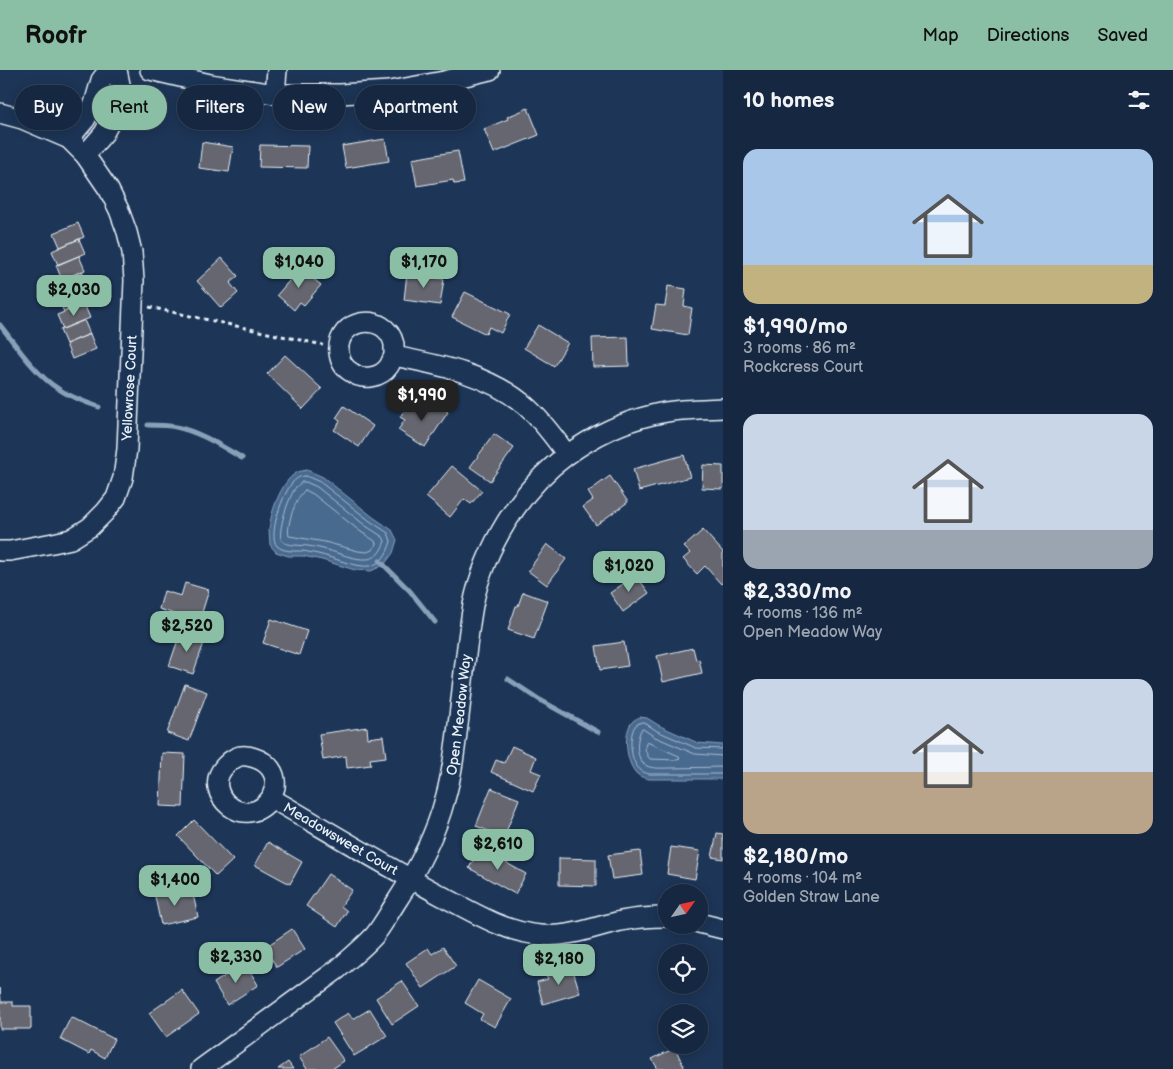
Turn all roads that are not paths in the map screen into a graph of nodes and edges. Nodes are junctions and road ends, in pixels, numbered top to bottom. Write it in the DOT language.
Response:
graph roads {
  1 [pos="109,70"];
  2 [pos="116,70"];
  3 [pos="150,70"];
  4 [pos="276,70"];
  5 [pos="490,70"];
  6 [pos="275,85"];
  7 [pos="273,94"];
  8 [pos="345,94"];
  9 [pos="0,113"];
  10 [pos="69,139"];
  11 [pos="85,155"];
  12 [pos="394,356"];
  13 [pos="723,408"];
  14 [pos="567,455"];
  15 [pos="0,551"];
  16 [pos="271,798"];
  17 [pos="411,880"];
  18 [pos="658,917"];
  19 [pos="708,925"];
  20 [pos="723,929"];
  21 [pos="201,1069"];
  1 -- 10 [label="street"];
  2 -- 11 [label="street"];
  3 -- 7 [label="street"];
  4 -- 6 [label="street"];
  5 -- 8 [label="street"];
  9 -- 10 [label="street"];
  10 -- 11 [label="street, Yellowrose Court"];
  11 -- 15 [label="street, Yellowrose Court"];
  12 -- 12 [label="street"];
  12 -- 14 [label="street"];
  13 -- 14 [label="street, Open Meadow Way"];
  14 -- 17 [label="street, Open Meadow Way"];
  16 -- 17 [label="street, Meadowsweet Court"];
  17 -- 18 [label="street, Meadowsweet Court"];
  17 -- 21 [label="street, Open Meadow Way"];
  19 -- 20 [label="street"];
}
